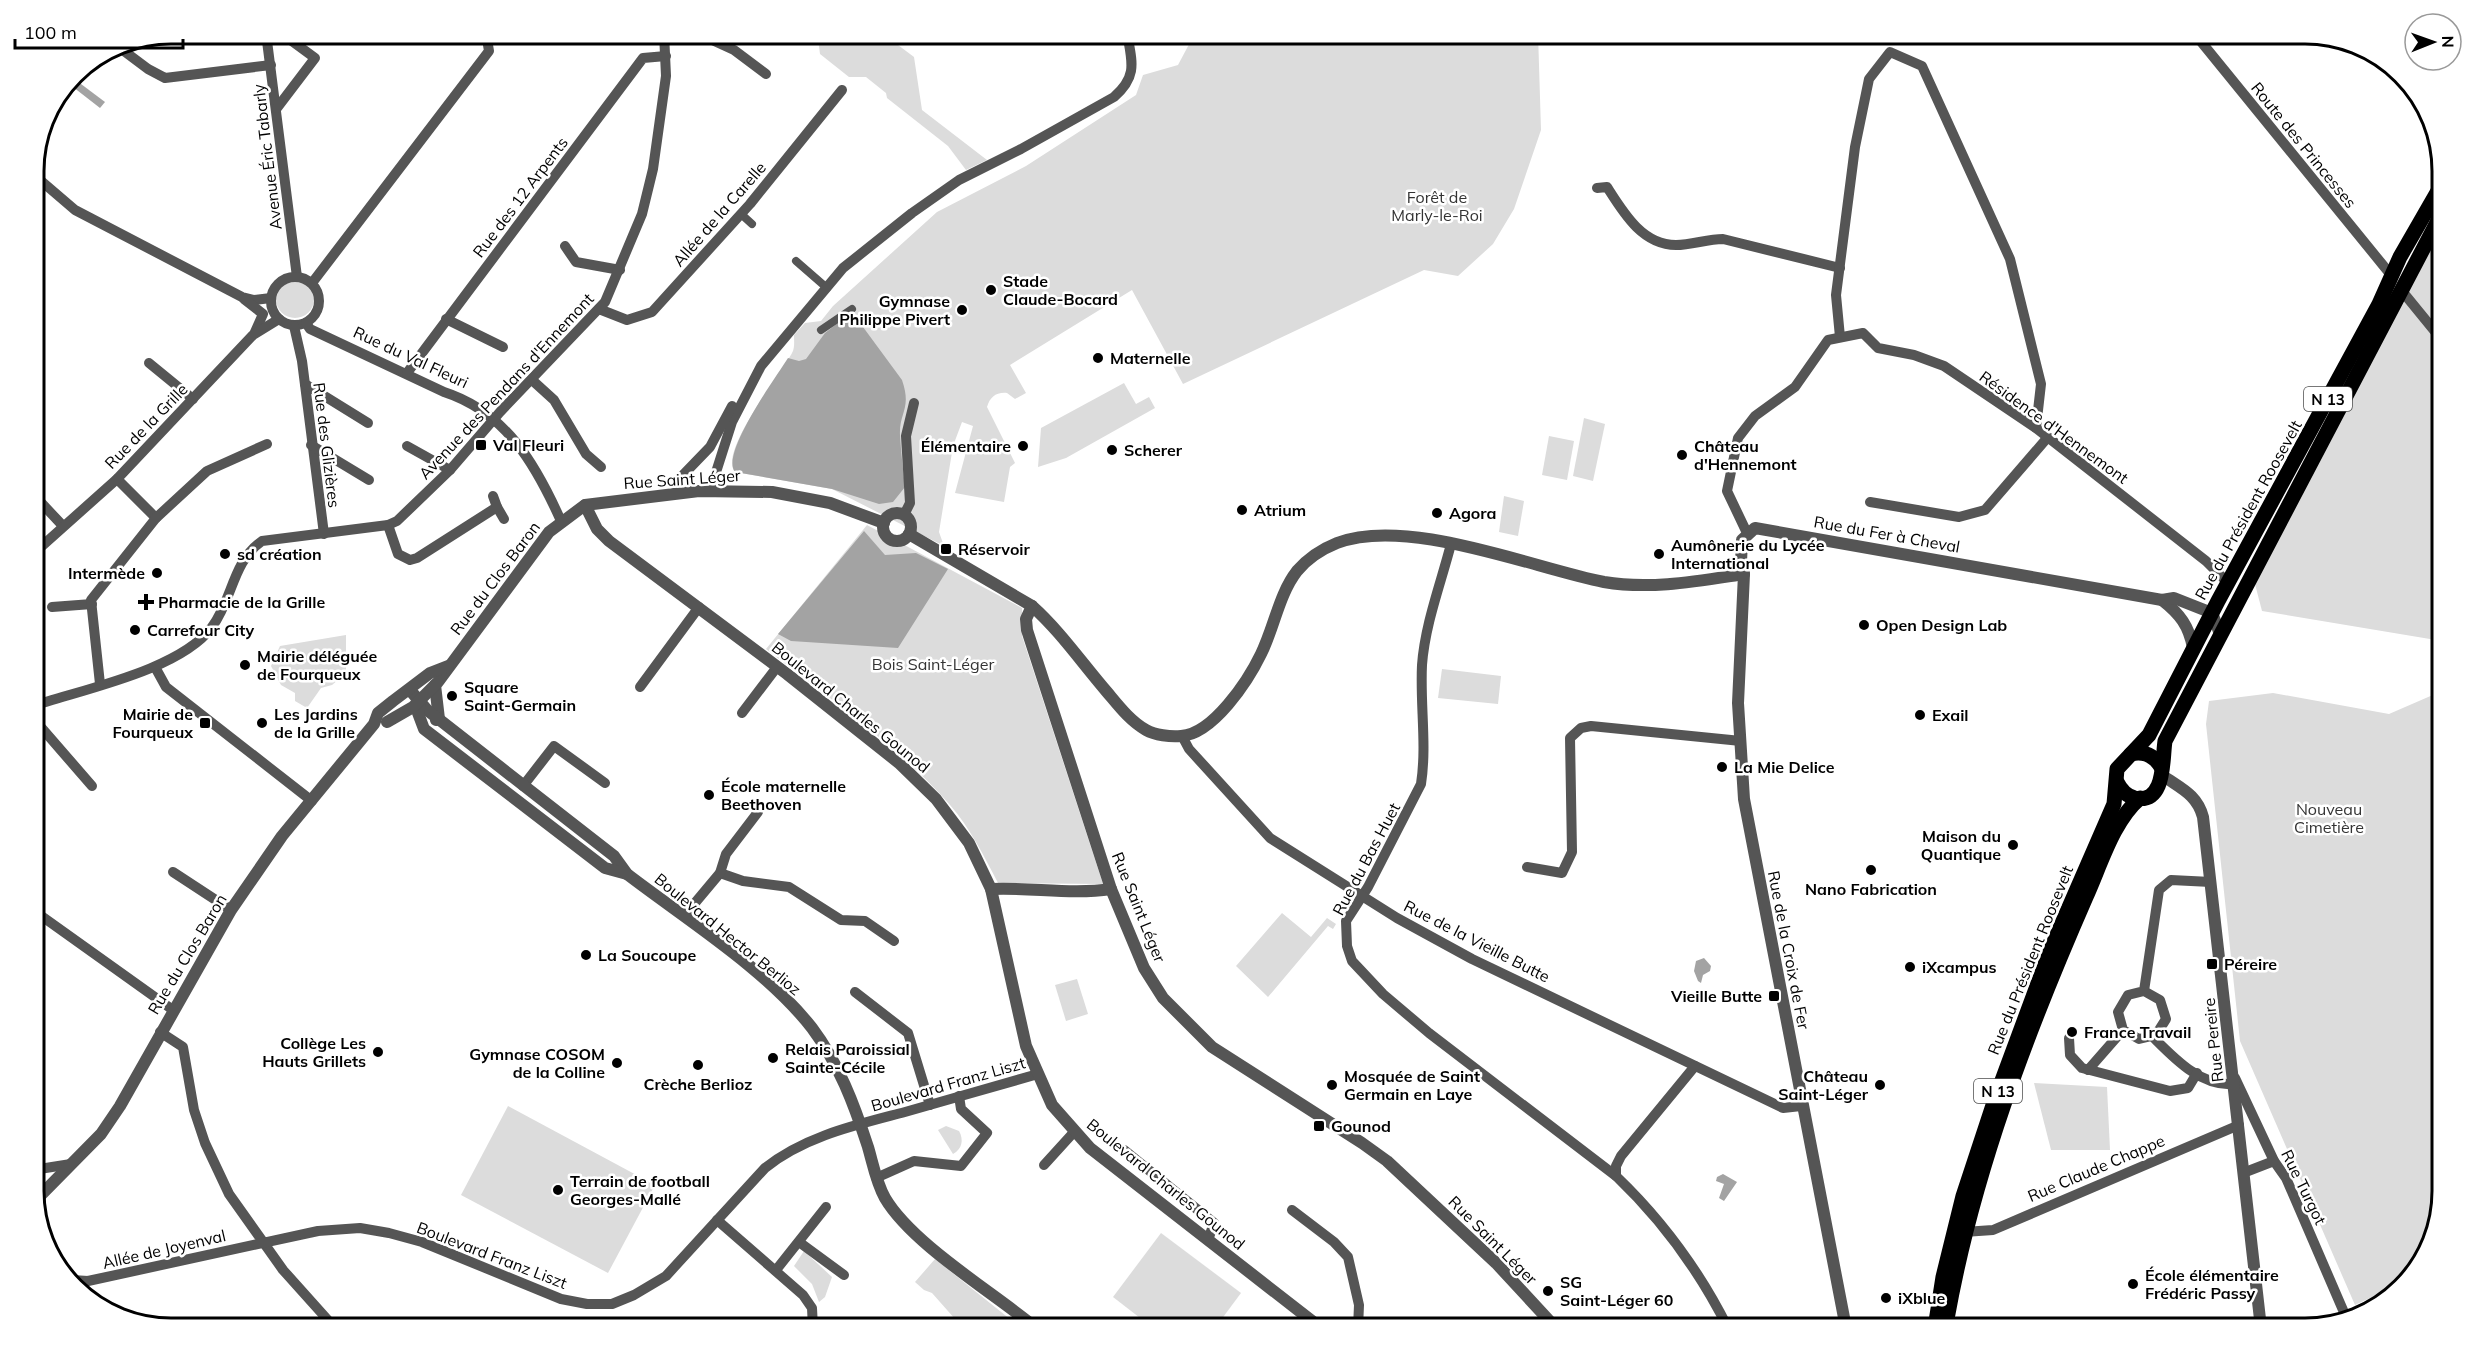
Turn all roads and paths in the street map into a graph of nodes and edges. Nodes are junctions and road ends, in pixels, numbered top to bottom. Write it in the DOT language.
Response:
graph roads {
  1 [pos="268,44"];
  2 [pos="297,44"];
  3 [pos="488,44"];
  4 [pos="665,44"];
  5 [pos="721,44"];
  6 [pos="1128,44"];
  7 [pos="2203,44"];
  8 [pos="126,52"];
  9 [pos="666,56"];
  10 [pos="271,65"];
  11 [pos="766,74"];
  12 [pos="842,90"];
  13 [pos="277,108"];
  14 [pos="44,183"];
  15 [pos="1597,188"];
  16 [pos="2431,204"];
  17 [pos="741,214"];
  18 [pos="752,224"];
  19 [pos="2431,234"];
  20 [pos="565,246"];
  21 [pos="796,261"];
  22 [pos="1840,268"];
  23 [pos="620,270"];
  24 [pos="2391,275"];
  25 [pos="297,277"];
  26 [pos="312,283"];
  27 [pos="827,288"];
  28 [pos="2402,291"];
  29 [pos="242,297"];
  30 [pos="268,307"];
  31 [pos="599,309"];
  32 [pos="852,309"];
  33 [pos="315,315"];
  34 [pos="446,319"];
  35 [pos="279,320"];
  36 [pos="306,323"];
  37 [pos="294,326"];
  38 [pos="2431,327"];
  39 [pos="822,330"];
  40 [pos="253,335"];
  41 [pos="331,337"];
  42 [pos="1839,337"];
  43 [pos="503,347"];
  44 [pos="302,361"];
  45 [pos="149,363"];
  46 [pos="407,373"];
  47 [pos="531,380"];
  48 [pos="305,384"];
  49 [pos="193,399"];
  50 [pos="914,403"];
  51 [pos="732,406"];
  52 [pos="494,418"];
  53 [pos="368,423"];
  54 [pos="2036,428"];
  55 [pos="2048,437"];
  56 [pos="267,444"];
  57 [pos="311,445"];
  58 [pos="407,446"];
  59 [pos="602,467"];
  60 [pos="450,470"];
  61 [pos="117,479"];
  62 [pos="369,480"];
  63 [pos="711,491"];
  64 [pos="675,493"];
  65 [pos="493,496"];
  66 [pos="1870,502"];
  67 [pos="585,505"];
  68 [pos="44,506"];
  69 [pos="497,507"];
  70 [pos="904,515"];
  71 [pos="156,518"];
  72 [pos="566,518"];
  73 [pos="504,519"];
  74 [pos="884,523"];
  75 [pos="388,525"];
  76 [pos="63,526"];
  77 [pos="324,534"];
  78 [pos="909,534"];
  79 [pos="1747,534"];
  80 [pos="44,544"];
  81 [pos="1451,544"];
  82 [pos="1744,574"];
  83 [pos="2229,584"];
  84 [pos="2162,600"];
  85 [pos="92,604"];
  86 [pos="1032,606"];
  87 [pos="52,607"];
  88 [pos="699,607"];
  89 [pos="2212,613"];
  90 [pos="2220,634"];
  91 [pos="2193,648"];
  92 [pos="448,666"];
  93 [pos="154,667"];
  94 [pos="777,667"];
  95 [pos="100,684"];
  96 [pos="435,685"];
  97 [pos="640,687"];
  98 [pos="410,690"];
  99 [pos="44,702"];
  100 [pos="424,705"];
  101 [pos="742,713"];
  102 [pos="439,719"];
  103 [pos="387,722"];
  104 [pos="374,724"];
  105 [pos="423,727"];
  106 [pos="44,730"];
  107 [pos="1182,736"];
  108 [pos="1741,741"];
  109 [pos="2131,754"];
  110 [pos="2161,771"];
  111 [pos="2118,782"];
  112 [pos="606,783"];
  113 [pos="92,786"];
  114 [pos="523,786"];
  115 [pos="2186,791"];
  116 [pos="2146,797"];
  117 [pos="312,801"];
  118 [pos="758,812"];
  119 [pos="1527,867"];
  120 [pos="173,872"];
  121 [pos="720,873"];
  122 [pos="627,874"];
  123 [pos="2211,882"];
  124 [pos="991,889"];
  125 [pos="1111,889"];
  126 [pos="1363,896"];
  127 [pos="231,910"];
  128 [pos="684,916"];
  129 [pos="44,918"];
  130 [pos="894,941"];
  131 [pos="2144,991"];
  132 [pos="855,992"];
  133 [pos="172,1010"];
  134 [pos="2123,1030"];
  135 [pos="160,1032"];
  136 [pos="2153,1036"];
  137 [pos="2069,1038"];
  138 [pos="1695,1066"];
  139 [pos="2088,1070"];
  140 [pos="2197,1073"];
  141 [pos="1038,1074"];
  142 [pos="2233,1078"];
  143 [pos="959,1096"];
  144 [pos="930,1104"];
  145 [pos="1801,1106"];
  146 [pos="860,1124"];
  147 [pos="2239,1125"];
  148 [pos="1074,1132"];
  149 [pos="1124,1150"];
  150 [pos="2274,1161"];
  151 [pos="71,1164"];
  152 [pos="1044,1165"];
  153 [pos="44,1168"];
  154 [pos="2243,1173"];
  155 [pos="1616,1176"];
  156 [pos="876,1178"];
  157 [pos="44,1192"];
  158 [pos="826,1208"];
  159 [pos="1292,1210"];
  160 [pos="717,1220"];
  161 [pos="1964,1232"];
  162 [pos="1208,1240"];
  163 [pos="262,1242"];
  164 [pos="799,1242"];
  165 [pos="776,1270"];
  166 [pos="844,1275"];
  167 [pos="82,1281"];
  168 [pos="2343,1311"];
  169 [pos="326,1318"];
  170 [pos="812,1318"];
  171 [pos="1023,1318"];
  172 [pos="1308,1318"];
  173 [pos="1358,1318"];
  174 [pos="1547,1318"];
  175 [pos="1722,1318"];
  176 [pos="1844,1318"];
  177 [pos="1937,1318"];
  178 [pos="1947,1318"];
  179 [pos="2260,1318"];
  1 -- 10 [label="street, Avenue Éric Tabarly"];
  2 -- 13 [label="street"];
  3 -- 26 [label="street"];
  4 -- 9 [label="street, Avenue des Pendans d'Ennemont"];
  5 -- 11 [label="street"];
  6 -- 27 [label="street"];
  7 -- 24 [label="street, Route des Princesses"];
  8 -- 10 [label="street"];
  9 -- 23 [label="street, Avenue des Pendans d'Ennemont"];
  9 -- 34 [label="street, Rue des 12 Arpents"];
  10 -- 13 [label="street, Avenue Éric Tabarly"];
  12 -- 17 [label="street, Allée de la Carelle"];
  13 -- 25 [label="street, Avenue Éric Tabarly"];
  14 -- 29 [label="street"];
  15 -- 22 [label="street"];
  16 -- 24 [label="main road, Rue du Président Roosevelt / N 13"];
  17 -- 18 [label="street"];
  17 -- 31 [label="street, Allée de la Carelle"];
  19 -- 28 [label="main road, Rue du Président Roosevelt / N 13"];
  20 -- 23 [label="street"];
  21 -- 27 [label="street"];
  22 -- 42 [label="street"];
  22 -- 54 [label="street"];
  23 -- 31 [label="street, Avenue des Pendans d'Ennemont"];
  24 -- 83 [label="main road, Rue du Président Roosevelt / N 13"];
  25 -- 26 [label="street"];
  25 -- 30 [label="street"];
  26 -- 33 [label="street"];
  27 -- 63 [label="street"];
  28 -- 38 [label="street"];
  28 -- 90 [label="main road, Rue du Président Roosevelt / N 13"];
  29 -- 30 [label="street"];
  29 -- 30 [label="street"];
  30 -- 35 [label="street"];
  30 -- 40 [label="street"];
  31 -- 47 [label="street, Avenue des Pendans d'Ennemont"];
  32 -- 39 [label="street"];
  33 -- 36 [label="street"];
  33 -- 41 [label="street, Rue du Val Fleuri"];
  34 -- 43 [label="street"];
  34 -- 46 [label="street, Rue des 12 Arpents"];
  35 -- 37 [label="street"];
  35 -- 40 [label="street, Rue de la Grille"];
  36 -- 37 [label="street"];
  36 -- 41 [label="street, Rue du Val Fleuri"];
  36 -- 44 [label="street, Rue des Glizières"];
  37 -- 44 [label="street, Rue des Glizières"];
  40 -- 49 [label="street, Rue de la Grille"];
  41 -- 46 [label="street, Rue du Val Fleuri"];
  42 -- 54 [label="street, Résidence d'Hennemont"];
  42 -- 79 [label="street"];
  44 -- 48 [label="street, Rue des Glizières"];
  45 -- 49 [label="street"];
  46 -- 52 [label="street, Rue du Val Fleuri"];
  47 -- 52 [label="street, Avenue des Pendans d'Ennemont"];
  47 -- 59 [label="street"];
  48 -- 53 [label="street"];
  48 -- 57 [label="street, Rue des Glizières"];
  49 -- 61 [label="street, Rue de la Grille"];
  50 -- 70 [label="street"];
  51 -- 64 [label="street"];
  52 -- 60 [label="street, Avenue des Pendans d'Ennemont"];
  52 -- 72 [label="street, Rue du Val Fleuri"];
  54 -- 55 [label="street, Résidence d'Hennemont"];
  55 -- 66 [label="street"];
  55 -- 83 [label="street, Résidence d'Hennemont"];
  56 -- 71 [label="street"];
  57 -- 62 [label="street"];
  57 -- 77 [label="street, Rue des Glizières"];
  58 -- 60 [label="street"];
  60 -- 75 [label="street, Avenue des Pendans d'Ennemont"];
  61 -- 71 [label="street"];
  61 -- 76 [label="street, Rue de la Grille"];
  63 -- 64 [label="street, Rue Saint Léger"];
  63 -- 74 [label="street, Rue Saint Léger"];
  64 -- 67 [label="street, Rue Saint Léger"];
  65 -- 69 [label="street"];
  67 -- 72 [label="street, Rue du Clos Baron"];
  67 -- 88 [label="street, Boulevard Charles Gounod"];
  68 -- 76 [label="street"];
  69 -- 73 [label="street"];
  69 -- 75 [label="street"];
  70 -- 74 [label="street"];
  70 -- 78 [label="street"];
  71 -- 85 [label="street"];
  72 -- 92 [label="street, Rue du Clos Baron"];
  74 -- 78 [label="street, Rue Saint Léger"];
  75 -- 77 [label="street, Avenue des Pendans d'Ennemont"];
  76 -- 80 [label="street, Rue de la Grille"];
  77 -- 93 [label="street, Avenue des Pendans d'Ennemont"];
  78 -- 86 [label="street, Rue Saint Léger"];
  79 -- 82 [label="street, Rue de la Croix de Fer"];
  79 -- 84 [label="street, Rue du Fer à Cheval"];
  81 -- 82 [label="street"];
  81 -- 107 [label="street"];
  81 -- 126 [label="street, Rue du Bas Huet"];
  82 -- 108 [label="street, Rue de la Croix de Fer"];
  83 -- 89 [label="main road, Rue du Président Roosevelt / N 13"];
  84 -- 89 [label="street"];
  84 -- 91 [label="street"];
  85 -- 87 [label="street"];
  85 -- 95 [label="street"];
  86 -- 107 [label="street"];
  86 -- 125 [label="street, Rue Saint Léger"];
  88 -- 94 [label="street, Boulevard Charles Gounod"];
  88 -- 97 [label="street"];
  89 -- 90 [label="street"];
  89 -- 91 [label="main road, Rue du Président Roosevelt / N 13"];
  90 -- 110 [label="main road, Rue du Président Roosevelt / N 13"];
  91 -- 109 [label="main road, Rue du Président Roosevelt / N 13"];
  92 -- 96 [label="street, Rue du Clos Baron"];
  92 -- 98 [label="street, Rue du Clos Baron"];
  93 -- 95 [label="street, Avenue des Pendans d'Ennemont"];
  93 -- 117 [label="street"];
  94 -- 101 [label="street"];
  94 -- 124 [label="street, Boulevard Charles Gounod"];
  95 -- 99 [label="street, Avenue des Pendans d'Ennemont"];
  96 -- 100 [label="street, Rue du Clos Baron"];
  96 -- 102 [label="street"];
  98 -- 100 [label="street, Boulevard Hector Berlioz"];
  98 -- 104 [label="street, Rue du Clos Baron"];
  100 -- 102 [label="street, Boulevard Hector Berlioz"];
  100 -- 103 [label="street, Rue du Clos Baron"];
  100 -- 105 [label="street"];
  102 -- 105 [label="street"];
  102 -- 114 [label="street, Boulevard Hector Berlioz"];
  103 -- 104 [label="street"];
  103 -- 105 [label="street"];
  104 -- 117 [label="street, Rue du Clos Baron"];
  105 -- 122 [label="street, Boulevard Hector Berlioz"];
  106 -- 113 [label="street"];
  107 -- 126 [label="street, Rue de la Vieille Butte"];
  108 -- 119 [label="street"];
  108 -- 145 [label="street, Rue de la Croix de Fer"];
  109 -- 110 [label="main road"];
  109 -- 111 [label="main road, Rue du Président Roosevelt"];
  110 -- 115 [label="street"];
  110 -- 116 [label="main road, Rue du Président Roosevelt"];
  111 -- 116 [label="main road"];
  111 -- 177 [label="main road, Rue du Président Roosevelt / N 13"];
  112 -- 114 [label="street"];
  114 -- 122 [label="street, Boulevard Hector Berlioz"];
  115 -- 116 [label="street"];
  115 -- 123 [label="street, Rue Pereire"];
  116 -- 161 [label="main road, Rue du Président Roosevelt / N 13"];
  117 -- 127 [label="street, Rue du Clos Baron"];
  118 -- 121 [label="street"];
  120 -- 127 [label="street"];
  121 -- 128 [label="street"];
  121 -- 130 [label="street"];
  122 -- 128 [label="street, Boulevard Hector Berlioz"];
  123 -- 131 [label="street"];
  123 -- 142 [label="street, Rue Pereire"];
  124 -- 125 [label="street"];
  124 -- 141 [label="street, Boulevard Charles Gounod"];
  125 -- 174 [label="street, Rue Saint Léger"];
  126 -- 138 [label="street, Rue de la Vieille Butte"];
  126 -- 155 [label="street, Rue du Bas Huet"];
  127 -- 133 [label="street, Rue du Clos Baron"];
  128 -- 146 [label="street, Boulevard Hector Berlioz"];
  129 -- 133 [label="street"];
  131 -- 134 [label="street"];
  131 -- 136 [label="street"];
  132 -- 144 [label="street"];
  133 -- 135 [label="street, Rue du Clos Baron"];
  134 -- 136 [label="street"];
  134 -- 139 [label="street"];
  135 -- 151 [label="street, Rue du Clos Baron"];
  135 -- 163 [label="street"];
  136 -- 140 [label="street"];
  137 -- 139 [label="street"];
  138 -- 145 [label="street, Rue de la Vieille Butte"];
  138 -- 155 [label="street"];
  139 -- 140 [label="street"];
  140 -- 142 [label="street"];
  141 -- 143 [label="street, Boulevard Franz Liszt"];
  141 -- 148 [label="street, Boulevard Charles Gounod"];
  142 -- 147 [label="street, Rue Pereire"];
  142 -- 150 [label="street, Rue Turgot"];
  143 -- 144 [label="street, Boulevard Franz Liszt"];
  143 -- 156 [label="street"];
  144 -- 146 [label="street, Boulevard Franz Liszt"];
  145 -- 176 [label="street, Rue de la Croix de Fer"];
  146 -- 156 [label="street, Boulevard Hector Berlioz"];
  146 -- 160 [label="street, Boulevard Franz Liszt"];
  147 -- 154 [label="street, Rue Pereire"];
  147 -- 161 [label="street, Rue Claude Chappe"];
  148 -- 152 [label="street"];
  148 -- 162 [label="street, Boulevard Charles Gounod"];
  149 -- 162 [label="street"];
  150 -- 154 [label="street"];
  150 -- 168 [label="street, Rue Turgot"];
  151 -- 153 [label="street"];
  151 -- 157 [label="street, Rue du Clos Baron"];
  154 -- 179 [label="street, Rue Pereire"];
  155 -- 175 [label="street, Rue du Bas Huet"];
  156 -- 171 [label="street, Boulevard Hector Berlioz"];
  158 -- 164 [label="street"];
  159 -- 173 [label="street"];
  160 -- 163 [label="street, Boulevard Franz Liszt"];
  160 -- 165 [label="street"];
  161 -- 178 [label="main road, Rue du Président Roosevelt / N 13"];
  162 -- 172 [label="street, Boulevard Charles Gounod"];
  163 -- 167 [label="street, Allée de Joyenval"];
  163 -- 169 [label="street"];
  164 -- 165 [label="street"];
  164 -- 166 [label="street"];
  165 -- 170 [label="street"];
}
